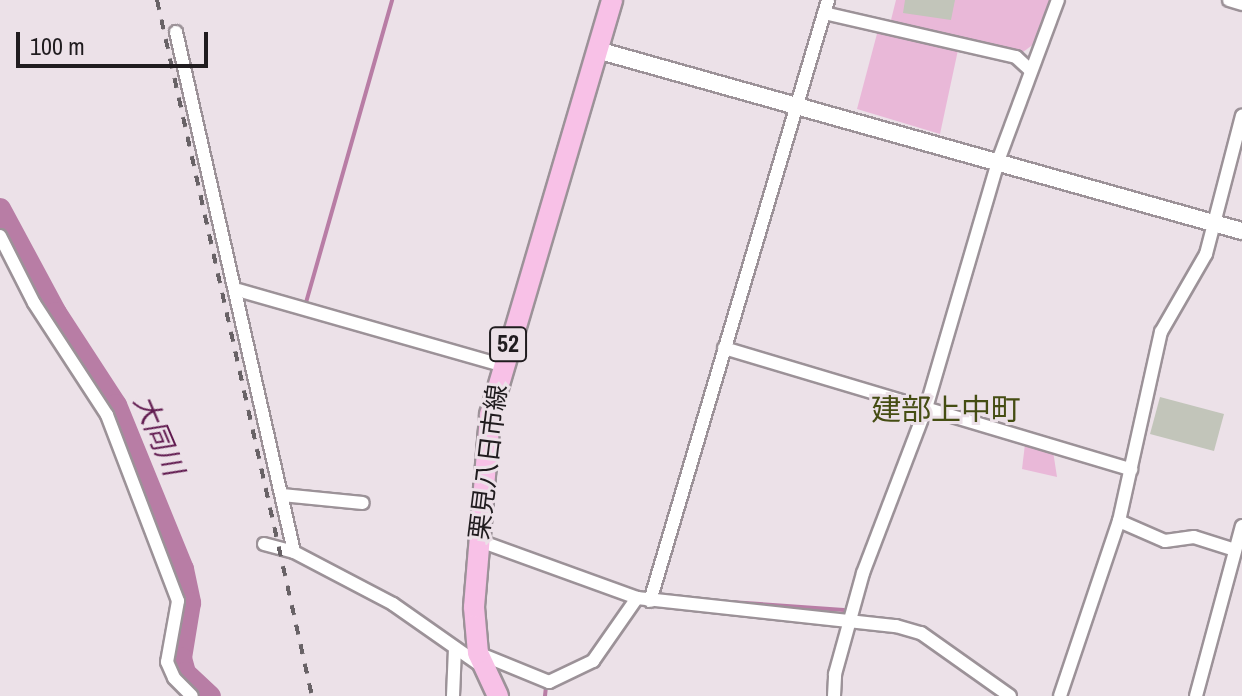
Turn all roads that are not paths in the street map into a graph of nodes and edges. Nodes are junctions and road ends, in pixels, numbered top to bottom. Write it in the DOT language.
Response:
graph roads {
  1 [pos="612,0"];
  2 [pos="1058,0"];
  3 [pos="1229,0"];
  4 [pos="1242,4"];
  5 [pos="826,6"];
  6 [pos="176,32"];
  7 [pos="597,50"];
  8 [pos="1030,70"];
  9 [pos="799,108"];
  10 [pos="1242,116"];
  11 [pos="998,161"];
  12 [pos="1213,223"];
  13 [pos="1242,231"];
  14 [pos="0,236"];
  15 [pos="238,290"];
  16 [pos="724,348"];
  17 [pos="501,365"];
  18 [pos="926,408"];
  19 [pos="1131,469"];
  20 [pos="282,495"];
  21 [pos="363,503"];
  22 [pos="1119,521"];
  23 [pos="1242,526"];
  24 [pos="477,540"];
  25 [pos="264,544"];
  26 [pos="1235,550"];
  27 [pos="294,552"];
  28 [pos="644,600"];
  29 [pos="850,620"];
  30 [pos="455,648"];
  31 [pos="481,660"];
  32 [pos="192,696"];
  33 [pos="453,696"];
  34 [pos="498,696"];
  35 [pos="834,696"];
  36 [pos="1010,696"];
  37 [pos="1060,696"];
  38 [pos="1196,696"];
  1 -- 7 [label="main road, 栗見八日市線 / 52"];
  2 -- 8 [label="street"];
  3 -- 4 [label="street"];
  5 -- 8 [label="street"];
  5 -- 9 [label="street"];
  6 -- 15 [label="street"];
  7 -- 9 [label="street"];
  7 -- 17 [label="main road, 栗見八日市線 / 52"];
  8 -- 11 [label="street"];
  9 -- 11 [label="street"];
  9 -- 16 [label="street"];
  10 -- 12 [label="street"];
  11 -- 12 [label="street"];
  11 -- 18 [label="street"];
  12 -- 13 [label="street"];
  12 -- 19 [label="street"];
  14 -- 32 [label="street"];
  15 -- 17 [label="street"];
  15 -- 20 [label="street"];
  16 -- 18 [label="street"];
  16 -- 28 [label="street"];
  17 -- 24 [label="main road, 栗見八日市線 / 52"];
  18 -- 19 [label="street"];
  18 -- 29 [label="street"];
  19 -- 22 [label="street"];
  20 -- 21 [label="street"];
  20 -- 27 [label="street"];
  22 -- 26 [label="street"];
  22 -- 37 [label="street"];
  23 -- 26 [label="street"];
  24 -- 28 [label="street"];
  24 -- 31 [label="main road, 栗見八日市線 / 52"];
  25 -- 27 [label="street"];
  26 -- 38 [label="street"];
  27 -- 30 [label="street"];
  28 -- 29 [label="street"];
  28 -- 31 [label="street"];
  29 -- 35 [label="street"];
  29 -- 36 [label="street"];
  30 -- 31 [label="street"];
  30 -- 33 [label="street"];
  31 -- 34 [label="main road, 栗見八日市線 / 52"];
}
